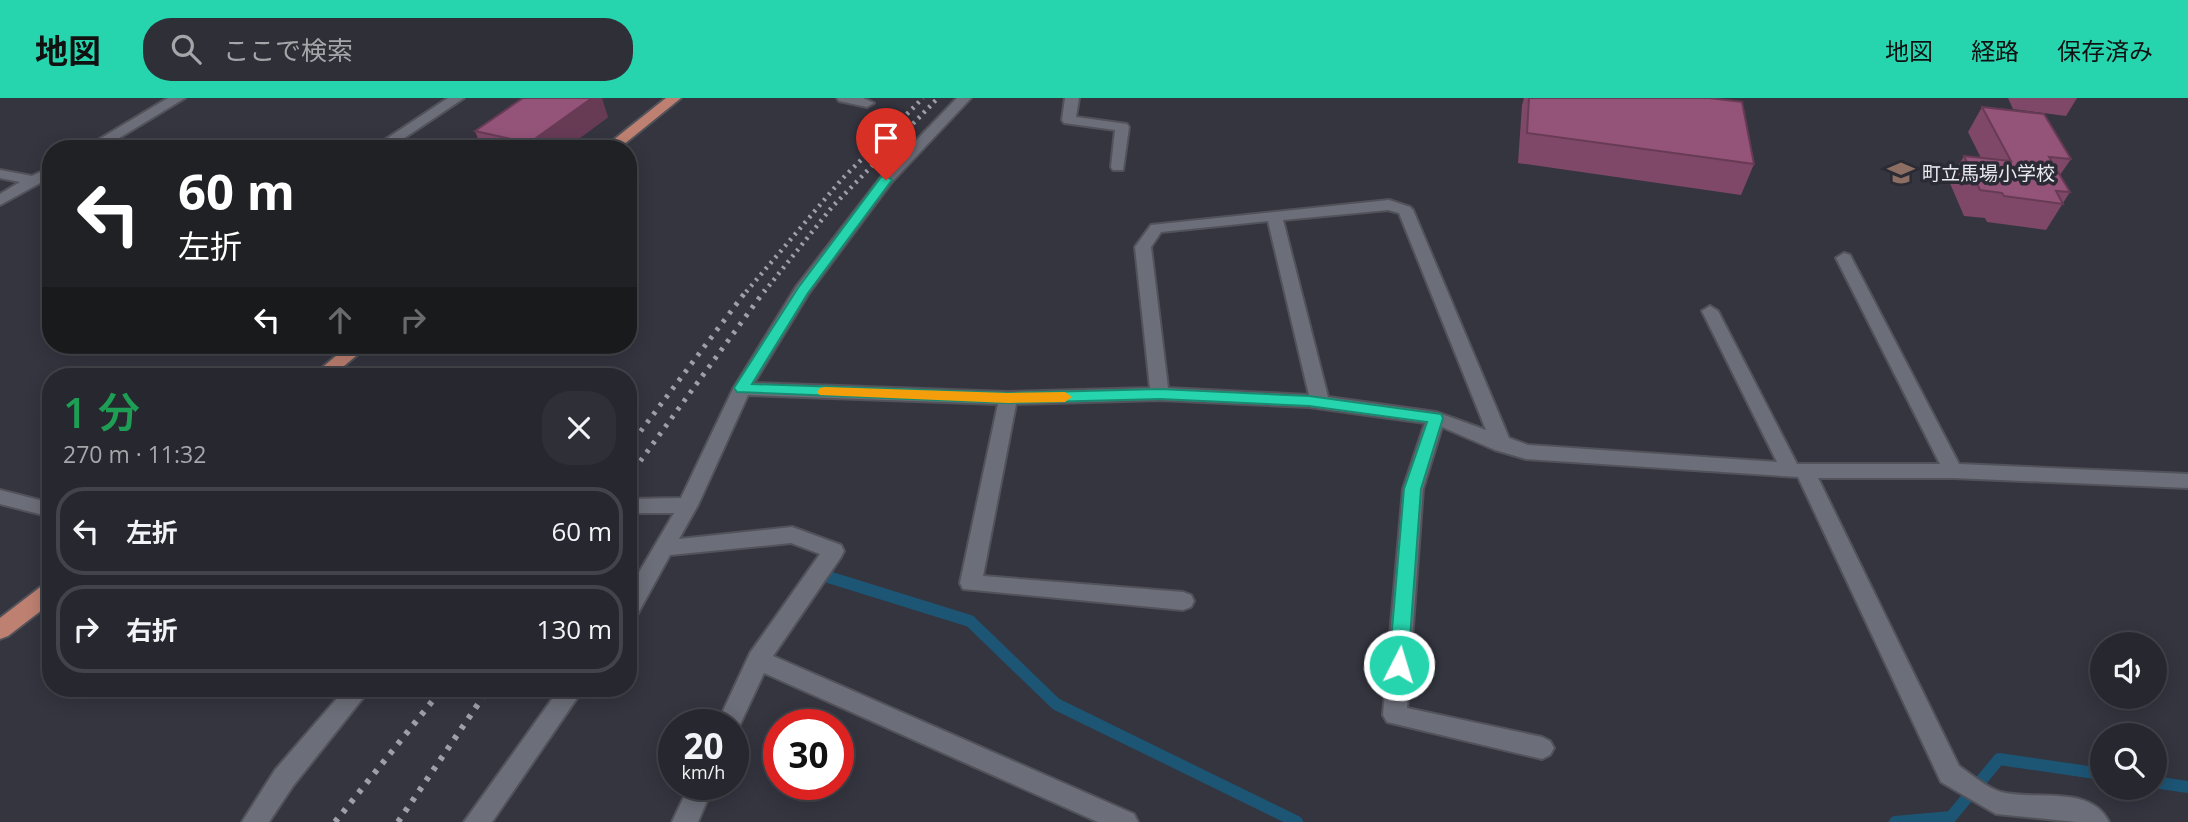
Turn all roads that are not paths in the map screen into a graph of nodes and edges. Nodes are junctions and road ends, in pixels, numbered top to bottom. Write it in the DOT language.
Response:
graph roads {
  1 [pos="178,98"];
  2 [pos="457,98"];
  3 [pos="674,98"];
  4 [pos="844,98"];
  5 [pos="964,98"];
  6 [pos="1072,98"];
  7 [pos="867,103"];
  8 [pos="106,140"];
  9 [pos="392,140"];
  10 [pos="620,140"];
  11 [pos="1118,167"];
  12 [pos="0,174"];
  13 [pos="42,176"];
  14 [pos="34,181"];
  15 [pos="42,183"];
  16 [pos="0,200"];
  17 [pos="1275,216"];
  18 [pos="1844,258"];
  19 [pos="1710,312"];
  20 [pos="349,354"];
  21 [pos="331,368"];
  22 [pos="742,388"];
  23 [pos="1160,394"];
  24 [pos="1008,398"];
  25 [pos="1320,403"];
  26 [pos="1436,418"];
  27 [pos="1502,445"];
  28 [pos="1798,470"];
  29 [pos="1953,471"];
  30 [pos="2188,481"];
  31 [pos="0,497"];
  32 [pos="688,505"];
  33 [pos="637,506"];
  34 [pos="42,508"];
  35 [pos="664,548"];
  36 [pos="637,595"];
  37 [pos="42,597"];
  38 [pos="1182,601"];
  39 [pos="0,630"];
  40 [pos="758,660"];
  41 [pos="352,697"];
  42 [pos="567,697"];
  43 [pos="736,709"];
  44 [pos="1542,748"];
  45 [pos="695,800"];
  46 [pos="255,822"];
  47 [pos="477,822"];
  48 [pos="685,822"];
  49 [pos="1125,822"];
  50 [pos="2096,822"];
  1 -- 8 [label="street"];
  2 -- 9 [label="street"];
  3 -- 10 [label="main road"];
  4 -- 7 [label="street"];
  5 -- 22 [label="street"];
  6 -- 11 [label="street"];
  12 -- 14 [label="street"];
  13 -- 14 [label="street"];
  14 -- 15 [label="street"];
  14 -- 16 [label="street"];
  17 -- 23 [label="street"];
  17 -- 25 [label="street"];
  17 -- 27 [label="street"];
  18 -- 29 [label="street"];
  19 -- 28 [label="street"];
  20 -- 21 [label="main road"];
  22 -- 24 [label="street"];
  22 -- 32 [label="street"];
  23 -- 24 [label="street"];
  23 -- 25 [label="street"];
  24 -- 38 [label="street"];
  25 -- 26 [label="street"];
  26 -- 27 [label="street"];
  26 -- 44 [label="street"];
  27 -- 28 [label="street"];
  28 -- 29 [label="street"];
  28 -- 50 [label="street"];
  29 -- 30 [label="street"];
  31 -- 34 [label="street"];
  32 -- 33 [label="street"];
  32 -- 35 [label="street"];
  35 -- 36 [label="street"];
  35 -- 40 [label="street"];
  37 -- 39 [label="main road"];
  40 -- 43 [label="street"];
  40 -- 49 [label="street"];
  41 -- 46 [label="street"];
  42 -- 47 [label="street"];
  45 -- 48 [label="street"];
}
